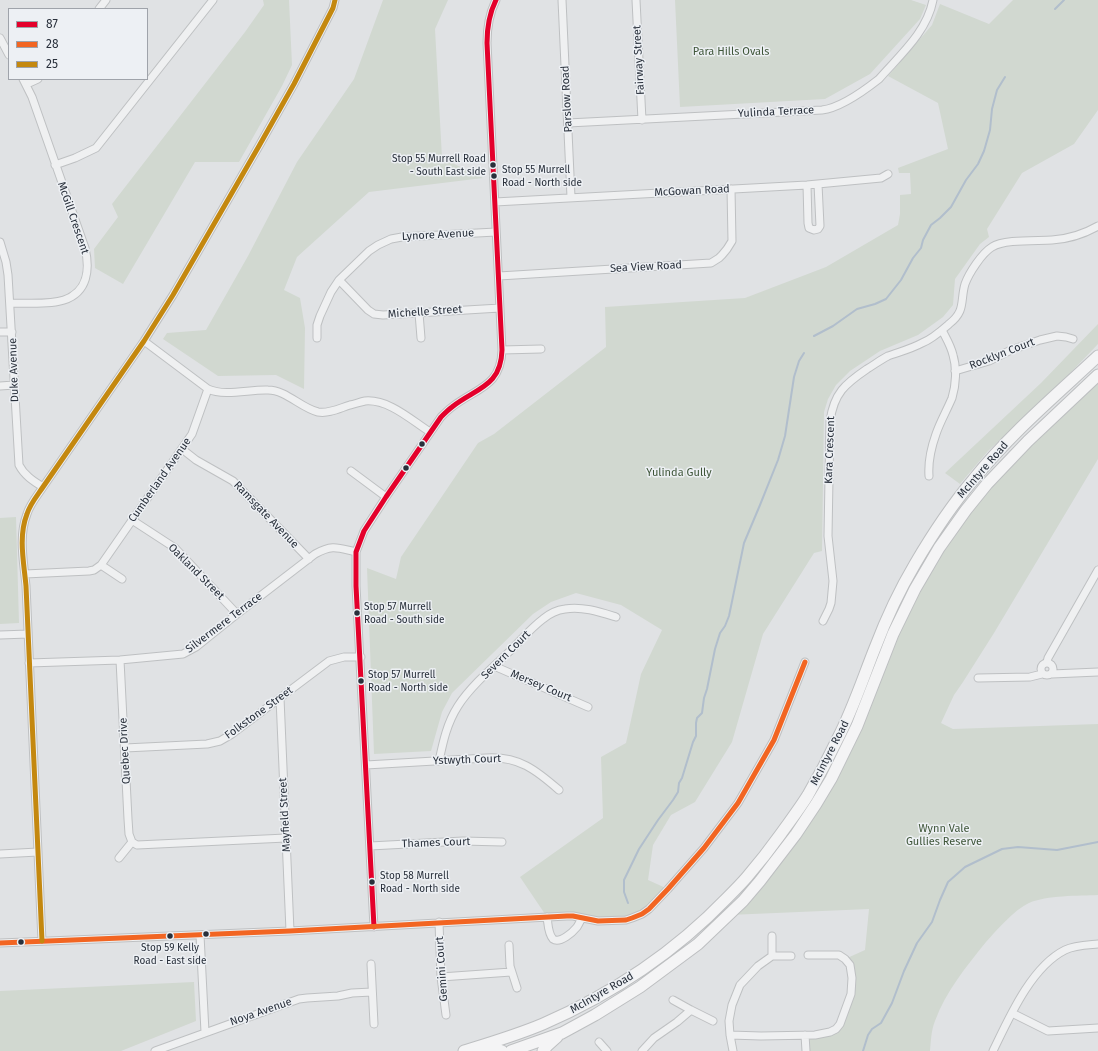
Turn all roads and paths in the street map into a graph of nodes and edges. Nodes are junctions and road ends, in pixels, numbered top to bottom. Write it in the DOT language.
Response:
graph roads {
  1 [pos="106,0"];
  2 [pos="213,0"];
  3 [pos="336,0"];
  4 [pos="496,0"];
  5 [pos="562,0"];
  6 [pos="636,0"];
  7 [pos="933,0"];
  8 [pos="100,8"];
  9 [pos="0,38"];
  10 [pos="8,53"];
  11 [pos="25,82"];
  12 [pos="642,120"];
  13 [pos="568,123"];
  14 [pos="55,165"];
  15 [pos="888,174"];
  16 [pos="818,184"];
  17 [pos="807,185"];
  18 [pos="731,189"];
  19 [pos="571,197"];
  20 [pos="495,202"];
  21 [pos="1098,226"];
  22 [pos="496,232"];
  23 [pos="0,242"];
  24 [pos="499,276"];
  25 [pos="339,280"];
  26 [pos="10,304"];
  27 [pos="500,308"];
  28 [pos="419,313"];
  29 [pos="942,330"];
  30 [pos="0,332"];
  31 [pos="12,332"];
  32 [pos="316,338"];
  33 [pos="421,338"];
  34 [pos="1073,339"];
  35 [pos="144,341"];
  36 [pos="541,349"];
  37 [pos="502,350"];
  38 [pos="1098,356"];
  39 [pos="955,372"];
  40 [pos="1098,375"];
  41 [pos="14,385"];
  42 [pos="0,386"];
  43 [pos="208,389"];
  44 [pos="430,432"];
  45 [pos="182,449"];
  46 [pos="351,471"];
  47 [pos="929,476"];
  48 [pos="42,487"];
  49 [pos="386,497"];
  50 [pos="132,520"];
  51 [pos="356,552"];
  52 [pos="308,559"];
  53 [pos="101,564"];
  54 [pos="1098,570"];
  55 [pos="25,574"];
  56 [pos="122,579"];
  57 [pos="237,614"];
  58 [pos="616,617"];
  59 [pos="823,621"];
  60 [pos="28,634"];
  61 [pos="0,635"];
  62 [pos="361,657"];
  63 [pos="120,660"];
  64 [pos="805,662"];
  65 [pos="1047,662"];
  66 [pos="29,663"];
  67 [pos="494,666"];
  68 [pos="1098,672"];
  69 [pos="1042,674"];
  70 [pos="1052,674"];
  71 [pos="978,678"];
  72 [pos="280,698"];
  73 [pos="588,707"];
  74 [pos="125,748"];
  75 [pos="439,761"];
  76 [pos="366,765"];
  77 [pos="559,790"];
  78 [pos="286,838"];
  79 [pos="132,842"];
  80 [pos="502,842"];
  81 [pos="370,846"];
  82 [pos="38,852"];
  83 [pos="0,854"];
  84 [pos="119,858"];
  85 [pos="547,917"];
  86 [pos="582,918"];
  87 [pos="439,922"];
  88 [pos="374,927"];
  89 [pos="290,931"];
  90 [pos="200,935"];
  91 [pos="772,936"];
  92 [pos="42,941"];
  93 [pos="0,944"];
  94 [pos="1098,944"];
  95 [pos="509,945"];
  96 [pos="808,955"];
  97 [pos="772,956"];
  98 [pos="791,956"];
  99 [pos="371,964"];
  100 [pos="511,972"];
  101 [pos="441,978"];
  102 [pos="517,988"];
  103 [pos="372,992"];
  104 [pos="673,1000"];
  105 [pos="691,1010"];
  106 [pos="1012,1014"];
  107 [pos="446,1015"];
  108 [pos="713,1021"];
  109 [pos="374,1024"];
  110 [pos="534,1027"];
  111 [pos="1098,1028"];
  112 [pos="205,1032"];
  113 [pos="562,1033"];
  114 [pos="730,1035"];
  115 [pos="805,1035"];
  116 [pos="600,1042"];
  117 [pos="154,1051"];
  118 [pos="464,1051"];
  119 [pos="488,1051"];
  120 [pos="502,1051"];
  121 [pos="507,1051"];
  122 [pos="511,1051"];
  123 [pos="543,1051"];
  124 [pos="607,1051"];
  125 [pos="642,1051"];
  126 [pos="733,1051"];
  127 [pos="806,1051"];
  128 [pos="993,1051"];
  1 -- 8 [label="street"];
  2 -- 14 [label="street"];
  3 -- 35 [label="street"];
  4 -- 20 [label="street"];
  5 -- 13 [label="street, Parslow Road"];
  6 -- 12 [label="street, Fairway Street"];
  7 -- 12 [label="street, Yulinda Terrace"];
  9 -- 10 [label="street"];
  11 -- 14 [label="street, McGill Crescent"];
  12 -- 13 [label="street, Yulinda Terrace"];
  13 -- 19 [label="street, Parslow Road"];
  14 -- 26 [label="street, McGill Crescent"];
  15 -- 16 [label="street, McGowan Road"];
  16 -- 17 [label="street, McGowan Road"];
  16 -- 17 [label="street"];
  17 -- 18 [label="street, McGowan Road"];
  18 -- 19 [label="street, McGowan Road"];
  18 -- 24 [label="street, Sea View Road"];
  19 -- 20 [label="street, McGowan Road"];
  20 -- 22 [label="street"];
  21 -- 29 [label="street, Kara Crescent"];
  22 -- 24 [label="street"];
  22 -- 25 [label="street, Lynore Avenue"];
  23 -- 26 [label="street, Duke Avenue"];
  24 -- 27 [label="street"];
  25 -- 28 [label="street, Michelle Street"];
  25 -- 32 [label="street, Lynore Avenue"];
  26 -- 31 [label="street, Duke Avenue"];
  27 -- 28 [label="street, Michelle Street"];
  27 -- 37 [label="street"];
  28 -- 33 [label="street"];
  29 -- 39 [label="street"];
  29 -- 59 [label="street, Kara Crescent"];
  30 -- 31 [label="street"];
  31 -- 41 [label="street, Duke Avenue"];
  34 -- 39 [label="street, Rocklyn Court"];
  35 -- 43 [label="street"];
  35 -- 48 [label="street"];
  36 -- 37 [label="street"];
  37 -- 44 [label="street"];
  38 -- 110 [label="main road, McIntyre Road"];
  39 -- 47 [label="street"];
  40 -- 113 [label="main road, McIntyre Road"];
  41 -- 42 [label="street"];
  41 -- 48 [label="street, Duke Avenue"];
  43 -- 44 [label="street"];
  43 -- 45 [label="street, Cumberland Avenue"];
  44 -- 49 [label="street"];
  45 -- 50 [label="street, Cumberland Avenue"];
  45 -- 52 [label="street, Ramsgate Avenue"];
  46 -- 49 [label="street"];
  48 -- 55 [label="street"];
  49 -- 51 [label="street"];
  50 -- 53 [label="street, Cumberland Avenue"];
  50 -- 57 [label="street, Oakland Street"];
  51 -- 52 [label="street, Silvermere Terrace"];
  51 -- 62 [label="street"];
  52 -- 57 [label="street, Silvermere Terrace"];
  53 -- 55 [label="street"];
  53 -- 56 [label="street"];
  54 -- 65 [label="street"];
  55 -- 60 [label="street"];
  57 -- 63 [label="street, Silvermere Terrace"];
  58 -- 67 [label="street, Severn Court"];
  60 -- 61 [label="street"];
  60 -- 66 [label="street"];
  62 -- 72 [label="street, Folkstone Street"];
  62 -- 76 [label="street"];
  63 -- 66 [label="street, Silvermere Terrace"];
  63 -- 74 [label="street, Quebec Drive"];
  64 -- 86 [label="street"];
  65 -- 69 [label="street"];
  65 -- 70 [label="street"];
  66 -- 82 [label="street"];
  67 -- 73 [label="street, Mersey Court"];
  67 -- 75 [label="street, Severn Court"];
  68 -- 70 [label="street"];
  69 -- 70 [label="street"];
  69 -- 71 [label="street"];
  72 -- 74 [label="street, Folkstone Street"];
  72 -- 78 [label="street, Mayfield Street"];
  74 -- 79 [label="street, Quebec Drive"];
  75 -- 76 [label="street, Ystwyth Court"];
  75 -- 77 [label="street, Ystwyth Court"];
  76 -- 81 [label="street"];
  78 -- 79 [label="street"];
  78 -- 89 [label="street, Mayfield Street"];
  79 -- 84 [label="street"];
  80 -- 81 [label="street, Thames Court"];
  81 -- 88 [label="street"];
  82 -- 83 [label="street"];
  82 -- 92 [label="street"];
  85 -- 86 [label="street"];
  85 -- 86 [label="street"];
  85 -- 87 [label="street"];
  87 -- 88 [label="street"];
  87 -- 101 [label="street, Gemini Court"];
  88 -- 89 [label="street"];
  89 -- 90 [label="street"];
  90 -- 92 [label="street"];
  90 -- 112 [label="street"];
  91 -- 97 [label="street"];
  92 -- 93 [label="street"];
  94 -- 106 [label="street"];
  95 -- 100 [label="street"];
  96 -- 115 [label="street"];
  97 -- 98 [label="street"];
  97 -- 114 [label="street"];
  99 -- 103 [label="street"];
  100 -- 101 [label="street"];
  100 -- 102 [label="street"];
  101 -- 107 [label="street, Gemini Court"];
  103 -- 109 [label="street"];
  103 -- 112 [label="street, Noya Avenue"];
  104 -- 105 [label="street"];
  105 -- 108 [label="street"];
  105 -- 125 [label="street"];
  106 -- 111 [label="street"];
  106 -- 128 [label="street"];
  110 -- 118 [label="main road, McIntyre Road"];
  110 -- 121 [label="main road"];
  112 -- 117 [label="street, Noya Avenue"];
  113 -- 122 [label="main road, McIntyre Road"];
  113 -- 123 [label="main road"];
  114 -- 115 [label="street"];
  114 -- 126 [label="street"];
  115 -- 127 [label="street"];
  116 -- 124 [label="street"];
  119 -- 120 [label="main road"];
}
